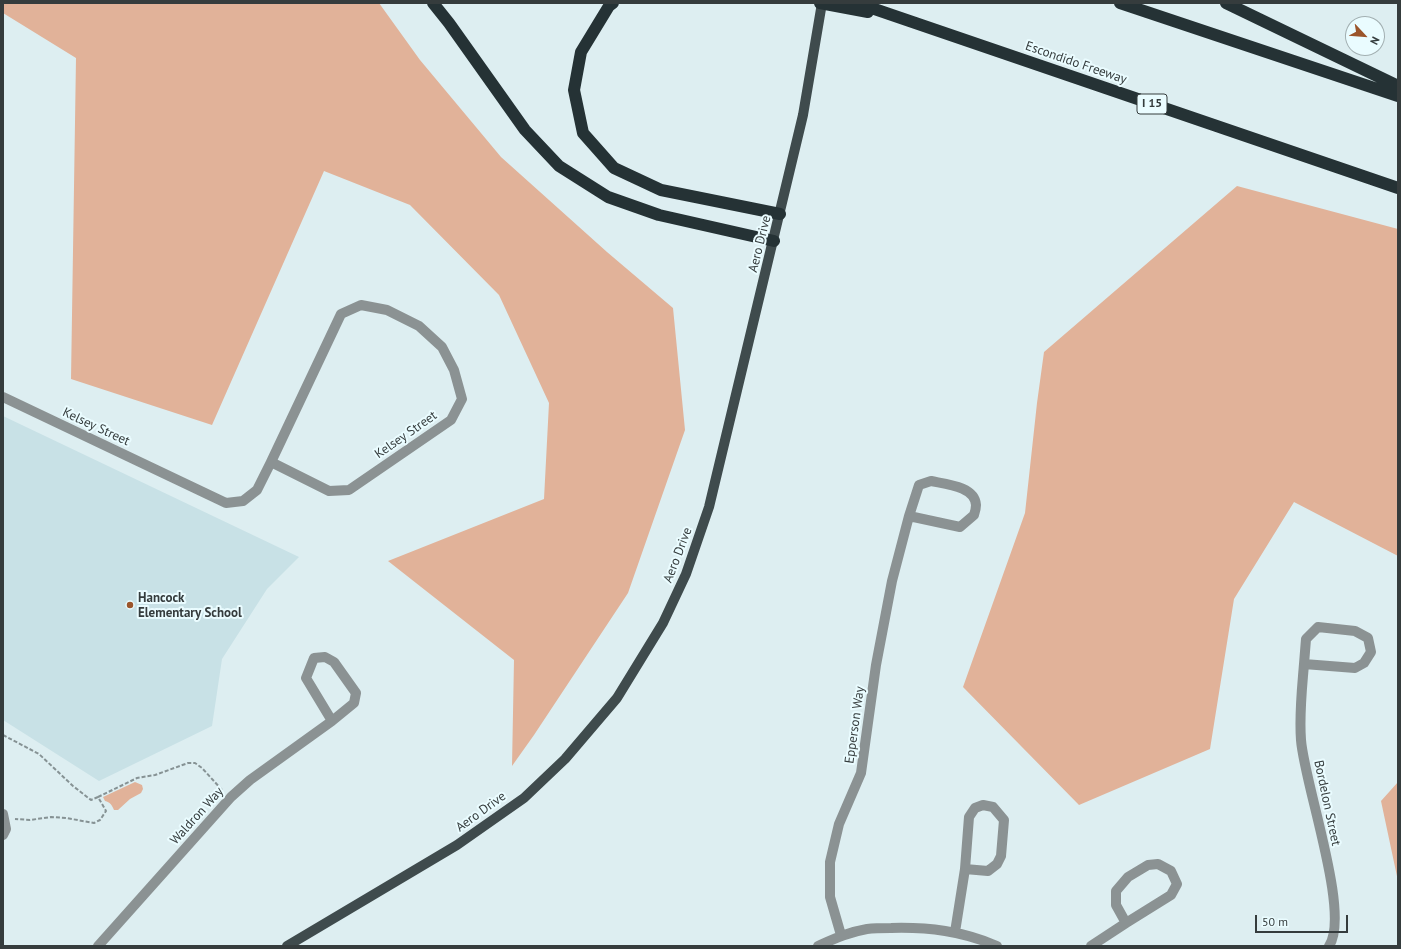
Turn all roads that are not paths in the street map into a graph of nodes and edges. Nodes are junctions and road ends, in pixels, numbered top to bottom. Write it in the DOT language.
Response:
graph roads {
  1 [pos="433,3"];
  2 [pos="613,3"];
  3 [pos="821,3"];
  4 [pos="857,3"];
  5 [pos="1120,3"];
  6 [pos="1226,3"];
  7 [pos="907,20"];
  8 [pos="1398,86"];
  9 [pos="1398,96"];
  10 [pos="1398,188"];
  11 [pos="780,214"];
  12 [pos="774,241"];
  13 [pos="3,397"];
  14 [pos="271,462"];
  15 [pos="909,516"];
  16 [pos="1304,664"];
  17 [pos="332,721"];
  18 [pos="4,816"];
  19 [pos="3,835"];
  20 [pos="965,869"];
  21 [pos="1126,923"];
  22 [pos="955,932"];
  23 [pos="841,935"];
  24 [pos="1332,945"];
  25 [pos="98,946"];
  26 [pos="286,946"];
  27 [pos="818,946"];
  28 [pos="997,946"];
  29 [pos="1091,946"];
  1 -- 12 [label="highway"];
  2 -- 11 [label="highway"];
  3 -- 7 [label="highway"];
  3 -- 11 [label="main road, Aero Drive"];
  4 -- 7 [label="highway, Escondido Freeway / I 15"];
  5 -- 9 [label="highway"];
  6 -- 8 [label="highway"];
  7 -- 10 [label="highway, Escondido Freeway / I 15"];
  11 -- 12 [label="main road, Aero Drive"];
  12 -- 26 [label="main road, Aero Drive"];
  13 -- 14 [label="street, Kelsey Street"];
  14 -- 14 [label="street, Kelsey Street"];
  15 -- 15 [label="street, Epperson Way"];
  15 -- 23 [label="street, Epperson Way"];
  16 -- 16 [label="street, Bordelon Street"];
  16 -- 24 [label="street, Bordelon Street"];
  17 -- 17 [label="street, Waldron Way"];
  17 -- 25 [label="street, Waldron Way"];
  18 -- 19 [label="street"];
  20 -- 20 [label="street"];
  20 -- 22 [label="street"];
  21 -- 21 [label="street"];
  21 -- 29 [label="street"];
  22 -- 23 [label="street"];
  22 -- 28 [label="street"];
  23 -- 27 [label="street"];
}
